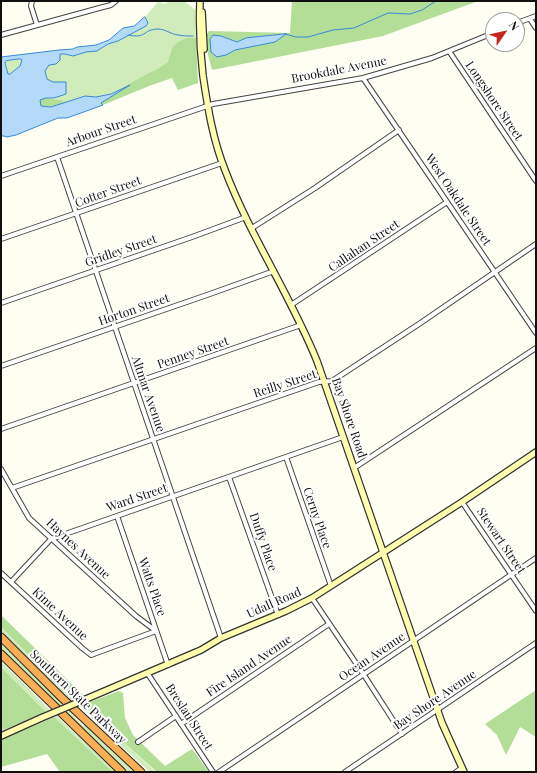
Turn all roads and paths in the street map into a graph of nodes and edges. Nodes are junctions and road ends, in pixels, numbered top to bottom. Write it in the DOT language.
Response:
graph roads {
  1 [pos="32,1"];
  2 [pos="116,1"];
  3 [pos="201,1"];
  4 [pos="536,16"];
  5 [pos="530,19"];
  6 [pos="525,21"];
  7 [pos="36,25"];
  8 [pos="536,28"];
  9 [pos="1,35"];
  10 [pos="485,36"];
  11 [pos="449,51"];
  12 [pos="363,78"];
  13 [pos="207,106"];
  14 [pos="399,130"];
  15 [pos="57,157"];
  16 [pos="222,163"];
  17 [pos="1,176"];
  18 [pos="536,181"];
  19 [pos="447,202"];
  20 [pos="76,214"];
  21 [pos="246,217"];
  22 [pos="252,228"];
  23 [pos="1,239"];
  24 [pos="536,244"];
  25 [pos="95,271"];
  26 [pos="274,271"];
  27 [pos="495,272"];
  28 [pos="1,303"];
  29 [pos="291,305"];
  30 [pos="301,325"];
  31 [pos="114,327"];
  32 [pos="536,333"];
  33 [pos="536,348"];
  34 [pos="1,366"];
  35 [pos="325,382"];
  36 [pos="134,384"];
  37 [pos="1,429"];
  38 [pos="343,437"];
  39 [pos="154,440"];
  40 [pos="536,452"];
  41 [pos="286,457"];
  42 [pos="354,468"];
  43 [pos="1,469"];
  44 [pos="229,477"];
  45 [pos="12,488"];
  46 [pos="173,496"];
  47 [pos="462,502"];
  48 [pos="117,516"];
  49 [pos="51,538"];
  50 [pos="383,552"];
  51 [pos="536,558"];
  52 [pos="1,573"];
  53 [pos="512,575"];
  54 [pos="11,582"];
  55 [pos="331,586"];
  56 [pos="312,598"];
  57 [pos="536,611"];
  58 [pos="278,614"];
  59 [pos="329,624"];
  60 [pos="156,631"];
  61 [pos="1,637"];
  62 [pos="221,638"];
  63 [pos="414,641"];
  64 [pos="536,643"];
  65 [pos="1,654"];
  66 [pos="168,665"];
  67 [pos="148,674"];
  68 [pos="364,675"];
  69 [pos="438,710"];
  70 [pos="176,716"];
  71 [pos="181,724"];
  72 [pos="402,734"];
  73 [pos="1,736"];
  74 [pos="138,742"];
  75 [pos="126,758"];
  76 [pos="463,770"];
  77 [pos="122,772"];
  78 [pos="141,772"];
  79 [pos="146,772"];
  80 [pos="213,772"];
  81 [pos="220,772"];
  82 [pos="345,772"];
  83 [pos="456,772"];
  1 -- 7 [label="street"];
  2 -- 7 [label="street"];
  3 -- 13 [label="main road, Bay Shore Road"];
  4 -- 5 [label="street"];
  5 -- 6 [label="street"];
  5 -- 8 [label="street"];
  7 -- 9 [label="street"];
  10 -- 11 [label="street, Brookdale Avenue"];
  11 -- 12 [label="street, Brookdale Avenue"];
  11 -- 18 [label="street, Longshore Street"];
  12 -- 13 [label="street, Brookdale Avenue"];
  12 -- 14 [label="street, West Oakdale Street"];
  13 -- 15 [label="street, Arbour Street"];
  13 -- 16 [label="main road, Bay Shore Road"];
  14 -- 19 [label="street, West Oakdale Street"];
  14 -- 22 [label="street"];
  15 -- 17 [label="street, Arbour Street"];
  15 -- 20 [label="street, Altmar Avenue"];
  16 -- 20 [label="street, Cotter Street"];
  16 -- 21 [label="main road, Bay Shore Road"];
  19 -- 27 [label="street, West Oakdale Street"];
  19 -- 29 [label="street, Callahan Street"];
  20 -- 23 [label="street, Cotter Street"];
  20 -- 25 [label="street, Altmar Avenue"];
  21 -- 22 [label="main road, Bay Shore Road"];
  21 -- 25 [label="street, Gridley Street"];
  22 -- 26 [label="main road, Bay Shore Road"];
  24 -- 27 [label="street, Reilly Street"];
  25 -- 28 [label="street, Gridley Street"];
  25 -- 31 [label="street, Altmar Avenue"];
  26 -- 29 [label="main road, Bay Shore Road"];
  26 -- 31 [label="street, Horton Street"];
  27 -- 32 [label="street, West Oakdale Street"];
  27 -- 35 [label="street, Reilly Street"];
  29 -- 30 [label="main road, Bay Shore Road"];
  30 -- 35 [label="main road, Bay Shore Road"];
  30 -- 36 [label="street, Penney Street"];
  31 -- 34 [label="street, Horton Street"];
  31 -- 36 [label="street, Altmar Avenue"];
  33 -- 42 [label="street"];
  35 -- 38 [label="main road, Bay Shore Road"];
  35 -- 39 [label="street, Reilly Street"];
  36 -- 37 [label="street, Penney Street"];
  36 -- 39 [label="street, Altmar Avenue"];
  38 -- 41 [label="street, Ward Street"];
  38 -- 42 [label="main road, Bay Shore Road"];
  39 -- 45 [label="street, Reilly Street"];
  39 -- 46 [label="street, Altmar Avenue"];
  40 -- 47 [label="main road, Udall Road"];
  41 -- 44 [label="street, Ward Street"];
  41 -- 55 [label="street, Cerny Place"];
  42 -- 50 [label="main road, Bay Shore Road"];
  43 -- 45 [label="street, Haynes Avenue"];
  44 -- 46 [label="street, Ward Street"];
  44 -- 58 [label="street, Duffy Place"];
  45 -- 49 [label="street, Haynes Avenue"];
  46 -- 48 [label="street, Ward Street"];
  46 -- 62 [label="street, Altmar Avenue"];
  47 -- 50 [label="main road, Udall Road"];
  47 -- 53 [label="street, Stewart Street"];
  48 -- 49 [label="street, Ward Street"];
  48 -- 60 [label="street, Watts Place"];
  49 -- 54 [label="street, Ward Street"];
  49 -- 60 [label="street, Haynes Avenue"];
  50 -- 55 [label="main road, Udall Road"];
  50 -- 63 [label="main road, Bay Shore Road"];
  51 -- 53 [label="street, Ocean Avenue"];
  52 -- 54 [label="street, Kime Avenue"];
  53 -- 57 [label="street, Stewart Street"];
  53 -- 63 [label="street, Ocean Avenue"];
  54 -- 60 [label="street, Kime Avenue"];
  55 -- 56 [label="main road, Udall Road"];
  56 -- 58 [label="main road, Udall Road"];
  56 -- 59 [label="street"];
  58 -- 62 [label="main road, Udall Road"];
  59 -- 68 [label="street"];
  59 -- 71 [label="street, Fire Island Avenue"];
  60 -- 66 [label="street, Watts Place"];
  61 -- 75 [label="highway, Southern State Parkway"];
  62 -- 66 [label="main road, Udall Road"];
  63 -- 68 [label="street, Ocean Avenue"];
  63 -- 69 [label="main road, Bay Shore Road"];
  64 -- 69 [label="street, Bay Shore Avenue"];
  65 -- 77 [label="highway, Southern State Parkway"];
  66 -- 67 [label="main road, Udall Road"];
  67 -- 70 [label="street, Breslau Street"];
  67 -- 73 [label="main road, Udall Road, bridge"];
  68 -- 72 [label="street"];
  68 -- 81 [label="street, Ocean Avenue"];
  69 -- 72 [label="street, Bay Shore Avenue"];
  69 -- 76 [label="main road, Bay Shore Road"];
  70 -- 71 [label="street, Breslau Street"];
  70 -- 74 [label="street"];
  71 -- 80 [label="street, Breslau Street"];
  72 -- 82 [label="street, Bay Shore Avenue"];
  75 -- 78 [label="highway, Southern State Parkway"];
  75 -- 79 [label="highway"];
  76 -- 83 [label="street"];
}
